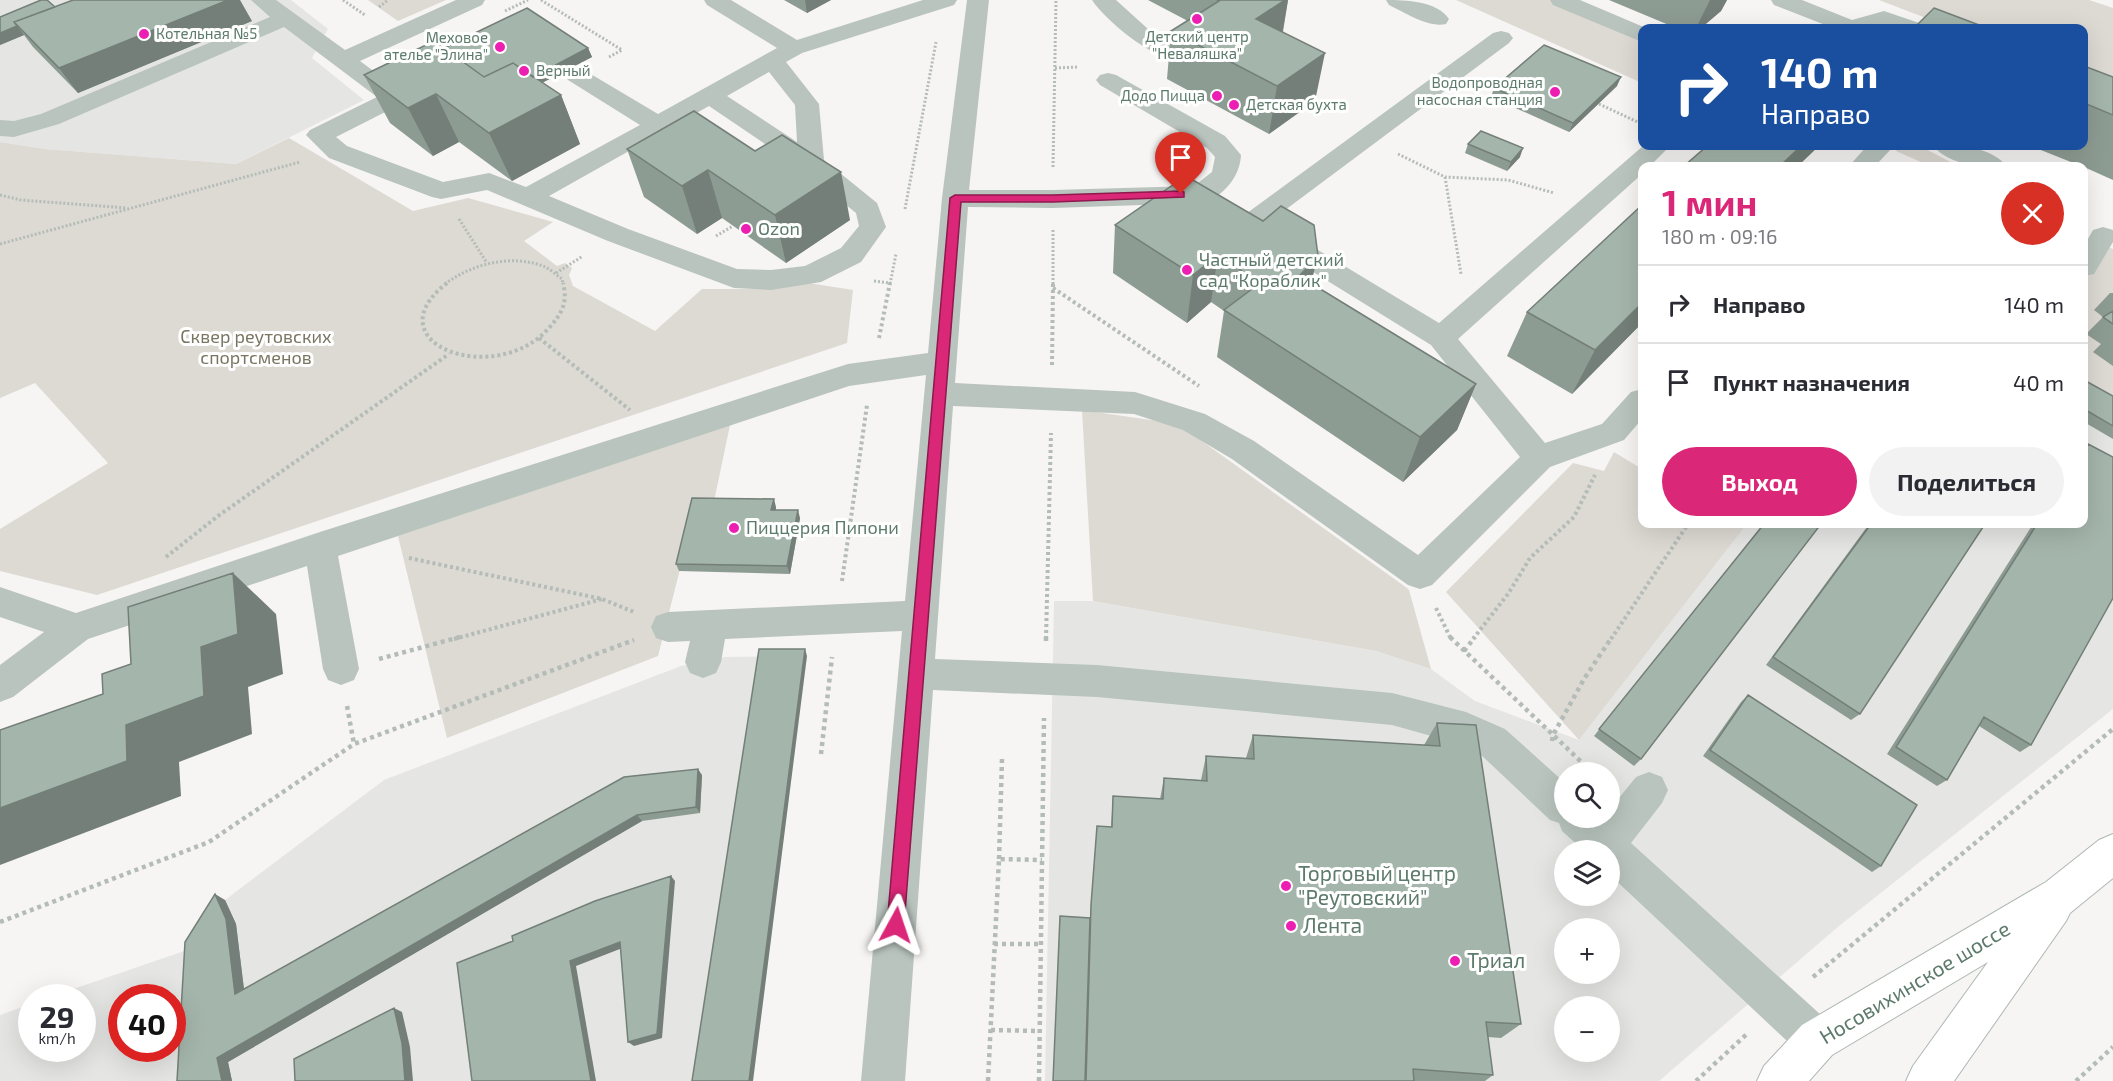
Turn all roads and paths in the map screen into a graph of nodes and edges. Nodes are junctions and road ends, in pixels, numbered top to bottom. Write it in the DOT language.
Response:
graph roads {
  1 [pos="262,0"];
  2 [pos="541,0"];
  3 [pos="715,0"];
  4 [pos="978,0"];
  5 [pos="1056,0"];
  6 [pos="1102,0"];
  7 [pos="1396,0"];
  8 [pos="1561,0"];
  9 [pos="1782,0"];
  10 [pos="938,1"];
  11 [pos="473,9"];
  12 [pos="287,18"];
  13 [pos="1438,19"];
  14 [pos="1841,24"];
  15 [pos="1864,24"];
  16 [pos="1900,24"];
  17 [pos="1638,33"];
  18 [pos="1501,38"];
  19 [pos="783,54"];
  20 [pos="1177,54"];
  21 [pos="343,60"];
  22 [pos="576,75"];
  23 [pos="1108,80"];
  24 [pos="711,96"];
  25 [pos="1599,104"];
  26 [pos="1638,122"];
  27 [pos="658,125"];
  28 [pos="0,128"];
  29 [pos="1365,138"];
  30 [pos="1653,150"];
  31 [pos="1877,150"];
  32 [pos="1956,150"];
  33 [pos="339,152"];
  34 [pos="1640,162"];
  35 [pos="1865,162"];
  36 [pos="1984,162"];
  37 [pos="811,164"];
  38 [pos="1638,164"];
  39 [pos="1444,177"];
  40 [pos="441,191"];
  41 [pos="0,195"];
  42 [pos="529,196"];
  43 [pos="955,198"];
  44 [pos="1053,199"];
  45 [pos="1592,204"];
  46 [pos="133,208"];
  47 [pos="1227,208"];
  48 [pos="904,213"];
  49 [pos="2100,234"];
  50 [pos="0,244"];
  51 [pos="898,248"];
  52 [pos="2088,259"];
  53 [pos="488,263"];
  54 [pos="1482,301"];
  55 [pos="539,338"];
  56 [pos="1441,338"];
  57 [pos="449,354"];
  58 [pos="942,362"];
  59 [pos="872,371"];
  60 [pos="939,394"];
  61 [pos="1052,398"];
  62 [pos="1638,404"];
  63 [pos="1613,432"];
  64 [pos="661,434"];
  65 [pos="1539,458"];
  66 [pos="1685,528"];
  67 [pos="320,546"];
  68 [pos="402,557"];
  69 [pos="165,558"];
  70 [pos="1420,575"];
  71 [pos="602,599"];
  72 [pos="0,602"];
  73 [pos="921,615"];
  74 [pos="837,620"];
  75 [pos="711,625"];
  76 [pos="668,627"];
  77 [pos="76,628"];
  78 [pos="1464,651"];
  79 [pos="703,662"];
  80 [pos="341,669"];
  81 [pos="917,674"];
  82 [pos="1044,677"];
  83 [pos="0,686"];
  84 [pos="2113,729"];
  85 [pos="1553,735"];
  86 [pos="354,744"];
  87 [pos="821,754"];
  88 [pos="1002,759"];
  89 [pos="1043,761"];
  90 [pos="1581,762"];
  91 [pos="1649,790"];
  92 [pos="1554,798"];
  93 [pos="1587,828"];
  94 [pos="1600,840"];
  95 [pos="1609,840"];
  96 [pos="2113,853"];
  97 [pos="999,859"];
  98 [pos="1620,859"];
  99 [pos="1042,860"];
  100 [pos="2060,896"];
  101 [pos="0,922"];
  102 [pos="994,944"];
  103 [pos="1041,944"];
  104 [pos="1774,1009"];
  105 [pos="991,1030"];
  106 [pos="1040,1031"];
  107 [pos="2113,1047"];
  108 [pos="1799,1059"];
  109 [pos="883,1081"];
  110 [pos="988,1081"];
  111 [pos="1039,1081"];
  112 [pos="1696,1081"];
  113 [pos="1928,1081"];
  114 [pos="2076,1081"];
  1 -- 12 [label="street"];
  2 -- 22 [label="path"];
  3 -- 19 [label="street"];
  4 -- 43 [label="street"];
  5 -- 44 [label="path"];
  6 -- 20 [label="street"];
  7 -- 13 [label="street"];
  8 -- 17 [label="street"];
  9 -- 14 [label="street"];
  10 -- 19 [label="street"];
  10 -- 48 [label="path"];
  11 -- 21 [label="street"];
  12 -- 21 [label="street"];
  12 -- 28 [label="street"];
  15 -- 16 [label="street"];
  18 -- 29 [label="street"];
  19 -- 24 [label="street"];
  19 -- 37 [label="street"];
  21 -- 33 [label="street"];
  22 -- 27 [label="street"];
  23 -- 47 [label="street"];
  24 -- 27 [label="street"];
  24 -- 37 [label="street"];
  25 -- 26 [label="path"];
  27 -- 42 [label="street"];
  29 -- 39 [label="path"];
  29 -- 47 [label="street"];
  30 -- 34 [label="street"];
  31 -- 35 [label="street"];
  32 -- 36 [label="street"];
  33 -- 40 [label="street"];
  33 -- 46 [label="path"];
  37 -- 42 [label="street"];
  38 -- 45 [label="street"];
  39 -- 45 [label="path"];
  39 -- 54 [label="path"];
  40 -- 42 [label="street"];
  40 -- 53 [label="path"];
  41 -- 46 [label="path"];
  43 -- 44 [label="street"];
  43 -- 58 [label="street"];
  44 -- 47 [label="street"];
  44 -- 61 [label="path"];
  45 -- 54 [label="street"];
  46 -- 50 [label="path"];
  47 -- 56 [label="street"];
  49 -- 52 [label="street"];
  51 -- 59 [label="path"];
  53 -- 55 [label="path"];
  53 -- 57 [label="path"];
  54 -- 56 [label="street"];
  55 -- 57 [label="path"];
  55 -- 64 [label="path"];
  56 -- 65 [label="street"];
  57 -- 69 [label="path"];
  58 -- 59 [label="street"];
  58 -- 60 [label="street"];
  59 -- 64 [label="street"];
  59 -- 74 [label="path"];
  60 -- 61 [label="street"];
  60 -- 73 [label="street"];
  61 -- 70 [label="street"];
  61 -- 82 [label="path"];
  62 -- 63 [label="street"];
  63 -- 65 [label="street"];
  63 -- 78 [label="path"];
  64 -- 67 [label="street"];
  65 -- 70 [label="street"];
  66 -- 85 [label="path"];
  67 -- 77 [label="street"];
  67 -- 80 [label="street"];
  68 -- 71 [label="path"];
  70 -- 78 [label="path"];
  71 -- 76 [label="path"];
  71 -- 80 [label="path"];
  72 -- 77 [label="street"];
  73 -- 74 [label="street"];
  73 -- 81 [label="street"];
  74 -- 75 [label="street"];
  74 -- 87 [label="path"];
  75 -- 76 [label="street"];
  75 -- 79 [label="street"];
  76 -- 86 [label="path"];
  77 -- 83 [label="street"];
  78 -- 85 [label="path"];
  80 -- 86 [label="path"];
  81 -- 82 [label="street"];
  81 -- 109 [label="street"];
  82 -- 92 [label="street"];
  84 -- 104 [label="path"];
  85 -- 90 [label="path"];
  86 -- 101 [label="path"];
  88 -- 97 [label="path"];
  89 -- 99 [label="path"];
  91 -- 95 [label="street"];
  93 -- 94 [label="street"];
  96 -- 100 [label="main road, Носовихинское шоссе"];
  97 -- 99 [label="path"];
  97 -- 102 [label="path"];
  98 -- 104 [label="street"];
  99 -- 103 [label="path"];
  100 -- 108 [label="main road, Носовихинское шоссе"];
  100 -- 113 [label="main road, Носовихинское шоссе"];
  102 -- 103 [label="path"];
  102 -- 105 [label="path"];
  103 -- 106 [label="path"];
  104 -- 108 [label="street"];
  104 -- 112 [label="path"];
  105 -- 106 [label="path"];
  105 -- 110 [label="path"];
  106 -- 111 [label="path"];
  107 -- 114 [label="path"];
}
